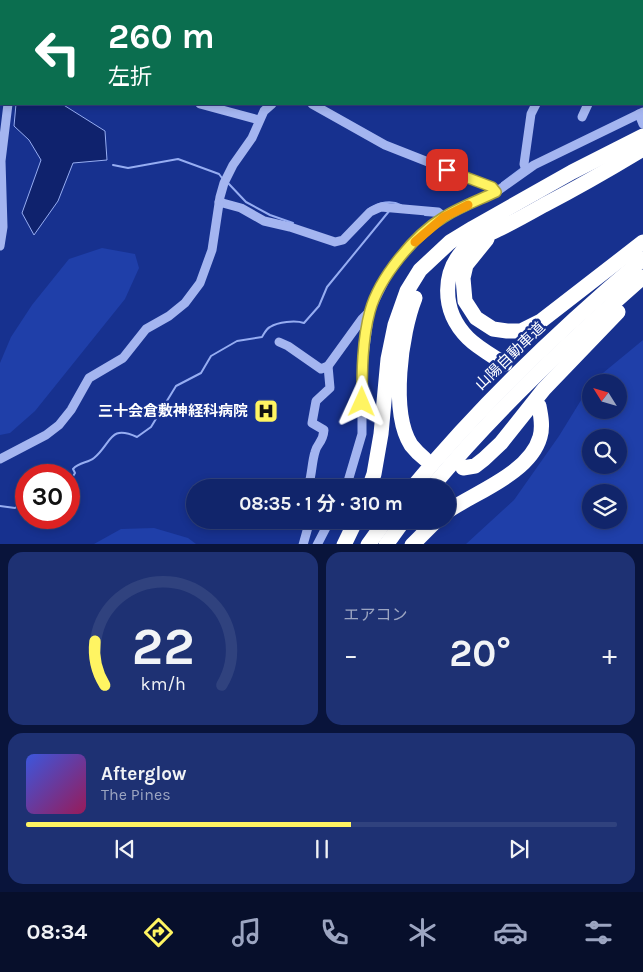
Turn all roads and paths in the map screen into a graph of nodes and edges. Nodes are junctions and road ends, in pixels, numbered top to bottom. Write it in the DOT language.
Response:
graph roads {
  1 [pos="8,105"];
  2 [pos="204,105"];
  3 [pos="271,105"];
  4 [pos="314,105"];
  5 [pos="536,105"];
  6 [pos="588,105"];
  7 [pos="641,113"];
  8 [pos="582,118"];
  9 [pos="259,120"];
  10 [pos="643,124"];
  11 [pos="643,136"];
  12 [pos="643,150"];
  13 [pos="525,167"];
  14 [pos="494,190"];
  15 [pos="219,202"];
  16 [pos="442,215"];
  17 [pos="495,231"];
  18 [pos="643,242"];
  19 [pos="0,246"];
  20 [pos="434,258"];
  21 [pos="643,259"];
  22 [pos="643,277"];
  23 [pos="643,286"];
  24 [pos="370,310"];
  25 [pos="279,342"];
  26 [pos="505,364"];
  27 [pos="328,366"];
  28 [pos="539,406"];
  29 [pos="0,459"];
  30 [pos="425,459"];
  31 [pos="464,468"];
  32 [pos="310,479"];
  33 [pos="349,479"];
  34 [pos="372,479"];
  35 [pos="420,479"];
  36 [pos="439,479"];
  37 [pos="456,505"];
  38 [pos="307,529"];
  39 [pos="325,529"];
  40 [pos="352,529"];
  41 [pos="379,529"];
  42 [pos="397,529"];
  43 [pos="428,529"];
  44 [pos="303,544"];
  45 [pos="317,544"];
  46 [pos="344,544"];
  47 [pos="368,544"];
  48 [pos="386,544"];
  49 [pos="412,544"];
  1 -- 19 [label="street"];
  2 -- 9 [label="street"];
  3 -- 9 [label="street"];
  4 -- 14 [label="street"];
  5 -- 13 [label="street"];
  6 -- 8 [label="street"];
  7 -- 10 [label="street"];
  7 -- 13 [label="street"];
  9 -- 15 [label="street"];
  11 -- 20 [label="highway"];
  12 -- 17 [label="highway"];
  13 -- 14 [label="street"];
  14 -- 16 [label="street"];
  15 -- 16 [label="street"];
  15 -- 29 [label="street"];
  16 -- 24 [label="street"];
  17 -- 18 [label="highway"];
  17 -- 26 [label="highway"];
  20 -- 30 [label="highway"];
  20 -- 34 [label="highway"];
  21 -- 35 [label="highway, 山陽自動車道"];
  22 -- 36 [label="highway, 山陽自動車道"];
  23 -- 31 [label="highway"];
  24 -- 27 [label="street"];
  24 -- 33 [label="street"];
  25 -- 27 [label="street"];
  27 -- 32 [label="street"];
  28 -- 37 [label="highway"];
  38 -- 44 [label="street"];
  39 -- 45 [label="street"];
  40 -- 46 [label="highway"];
  41 -- 47 [label="highway"];
  42 -- 48 [label="highway"];
  43 -- 49 [label="highway"];
}
